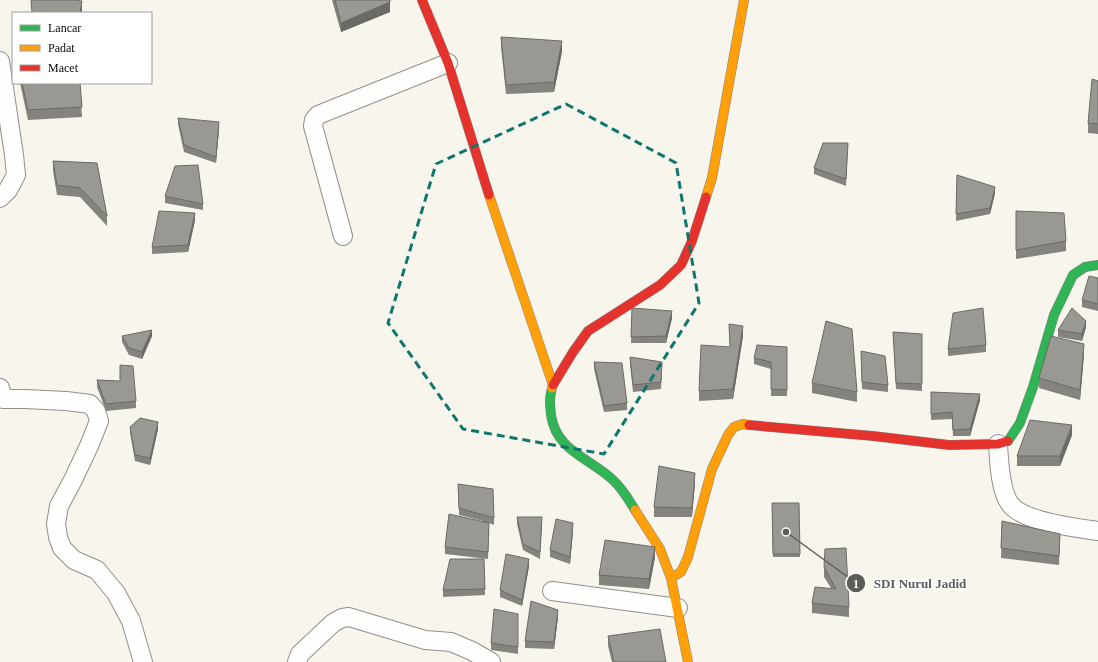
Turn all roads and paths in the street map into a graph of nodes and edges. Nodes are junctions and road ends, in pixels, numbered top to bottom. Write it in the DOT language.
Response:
graph roads {
  1 [pos="422,0"];
  2 [pos="744,0"];
  3 [pos="0,61"];
  4 [pos="448,63"];
  5 [pos="0,198"];
  6 [pos="343,236"];
  7 [pos="1098,265"];
  8 [pos="553,385"];
  9 [pos="1,396"];
  10 [pos="998,444"];
  11 [pos="1098,531"];
  12 [pos="671,578"];
  13 [pos="552,591"];
  14 [pos="678,608"];
  15 [pos="143,662"];
  16 [pos="297,662"];
  17 [pos="491,662"];
  18 [pos="688,662"];
  1 -- 4 [label="street"];
  2 -- 8 [label="street"];
  3 -- 5 [label="street"];
  4 -- 6 [label="street"];
  4 -- 8 [label="street"];
  7 -- 10 [label="street"];
  8 -- 12 [label="street"];
  9 -- 15 [label="street"];
  10 -- 11 [label="street"];
  10 -- 12 [label="street"];
  12 -- 14 [label="street"];
  13 -- 14 [label="street"];
  14 -- 18 [label="street"];
  16 -- 17 [label="street"];
}
